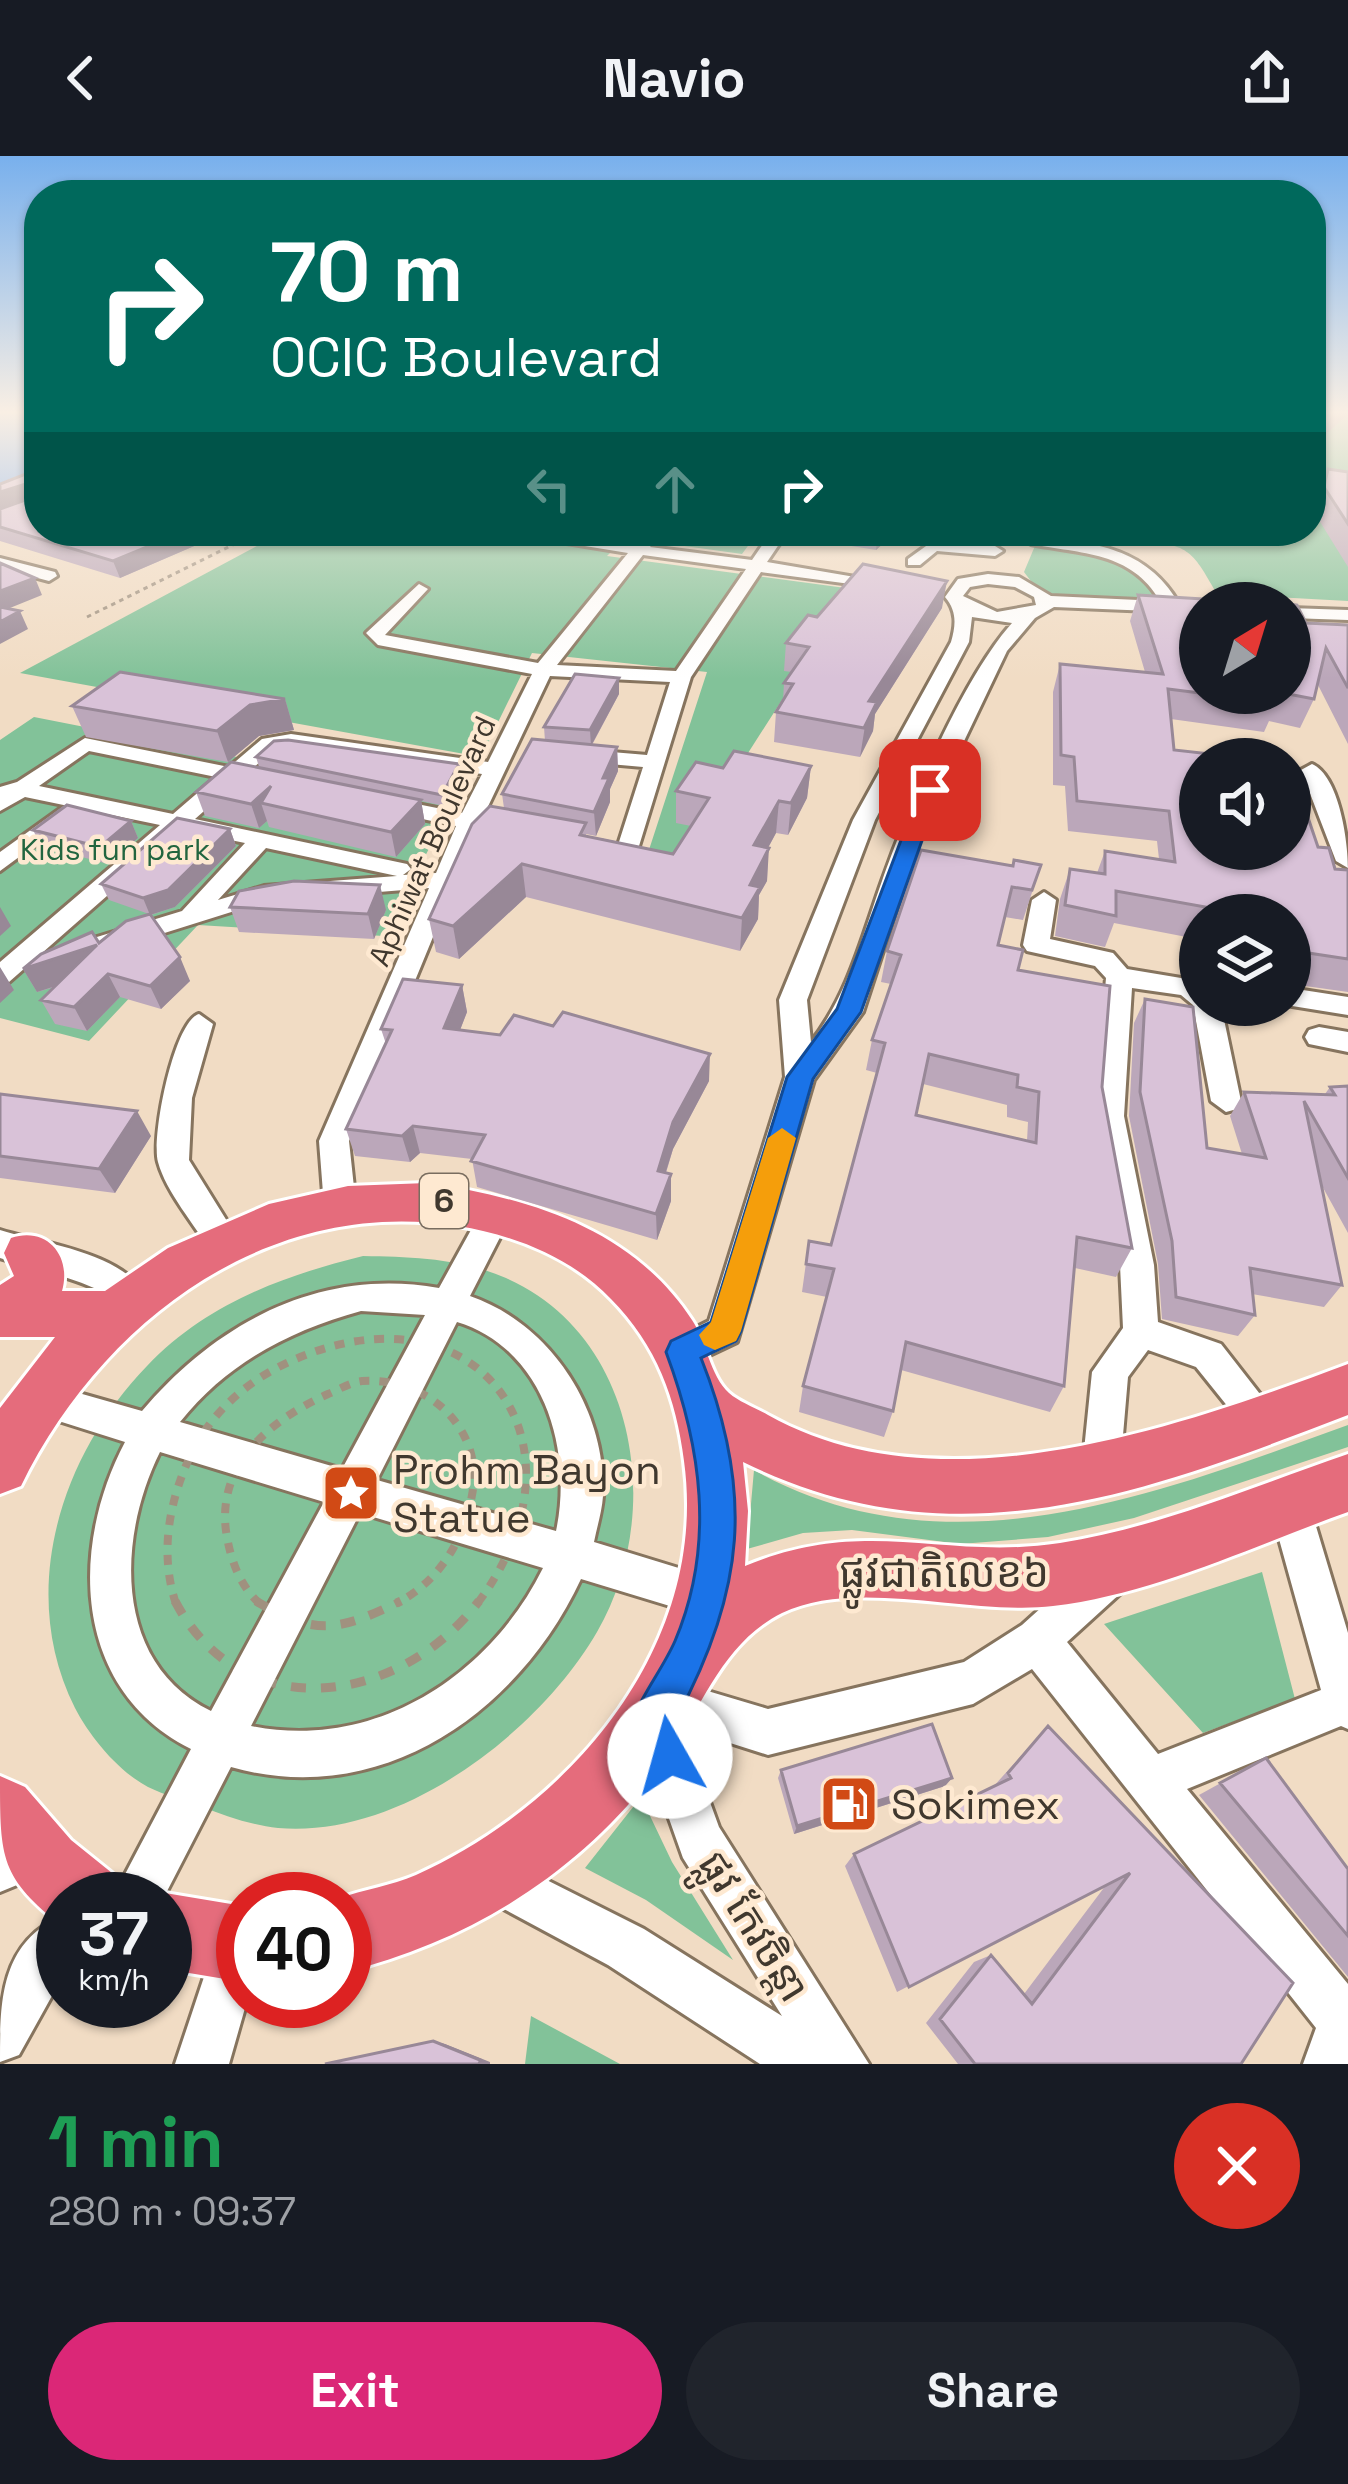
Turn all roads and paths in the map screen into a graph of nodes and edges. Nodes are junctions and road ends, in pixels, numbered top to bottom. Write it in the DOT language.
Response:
graph roads {
  1 [pos="230,546"];
  2 [pos="607,546"];
  3 [pos="639,546"];
  4 [pos="768,546"];
  5 [pos="998,546"];
  6 [pos="1036,546"];
  7 [pos="1083,546"];
  8 [pos="635,550"];
  9 [pos="995,551"];
  10 [pos="914,562"];
  11 [pos="0,563"];
  12 [pos="752,565"];
  13 [pos="49,576"];
  14 [pos="974,580"];
  15 [pos="909,587"];
  16 [pos="419,589"];
  17 [pos="931,590"];
  18 [pos="957,600"];
  19 [pos="1035,602"];
  20 [pos="1172,607"];
  21 [pos="1179,607"];
  22 [pos="1311,614"];
  23 [pos="87,616"];
  24 [pos="1348,616"];
  25 [pos="543,670"];
  26 [pos="681,677"];
  27 [pos="414,756"];
  28 [pos="518,756"];
  29 [pos="655,761"];
  30 [pos="1312,770"];
  31 [pos="228,773"];
  32 [pos="293,786"];
  33 [pos="7,792"];
  34 [pos="79,802"];
  35 [pos="174,822"];
  36 [pos="469,822"];
  37 [pos="537,836"];
  38 [pos="261,840"];
  39 [pos="582,844"];
  40 [pos="1348,861"];
  41 [pos="0,864"];
  42 [pos="369,873"];
  43 [pos="446,879"];
  44 [pos="1044,900"];
  45 [pos="194,911"];
  46 [pos="1119,977"];
  47 [pos="0,980"];
  48 [pos="1179,986"];
  49 [pos="1311,1001"];
  50 [pos="1348,1006"];
  51 [pos="199,1024"];
  52 [pos="1211,1026"];
  53 [pos="800,1077"];
  54 [pos="1226,1101"];
  55 [pos="340,1206"];
  56 [pos="498,1210"];
  57 [pos="223,1242"];
  58 [pos="15,1249"];
  59 [pos="448,1305"];
  60 [pos="123,1306"];
  61 [pos="0,1311"];
  62 [pos="1141,1332"];
  63 [pos="682,1352"];
  64 [pos="1348,1389"];
  65 [pos="40,1399"];
  66 [pos="707,1411"];
  67 [pos="1262,1420"];
  68 [pos="149,1432"];
  69 [pos="0,1466"];
  70 [pos="1101,1470"];
  71 [pos="1348,1483"];
  72 [pos="350,1491"];
  73 [pos="1289,1503"];
  74 [pos="571,1557"];
  75 [pos="1126,1560"];
  76 [pos="1037,1640"];
  77 [pos="680,1664"];
  78 [pos="1347,1705"];
  79 [pos="220,1741"];
  80 [pos="1148,1781"];
  81 [pos="4,1831"];
  82 [pos="49,1872"];
  83 [pos="151,1872"];
  84 [pos="491,1876"];
  85 [pos="372,1926"];
  86 [pos="36,1970"];
  87 [pos="216,2021"];
  88 [pos="1340,2032"];
  89 [pos="0,2036"];
  90 [pos="202,2064"];
  91 [pos="808,2064"];
  92 [pos="842,2064"];
  1 -- 23 [label="path"];
  2 -- 8 [label="street"];
  3 -- 8 [label="street, Aphiwat Boulevard"];
  4 -- 12 [label="street"];
  5 -- 9 [label="street"];
  6 -- 19 [label="street"];
  7 -- 20 [label="street"];
  8 -- 12 [label="street"];
  8 -- 25 [label="street, Aphiwat Boulevard"];
  9 -- 10 [label="street"];
  9 -- 14 [label="street"];
  11 -- 13 [label="street"];
  12 -- 15 [label="street"];
  12 -- 26 [label="street"];
  14 -- 18 [label="street"];
  14 -- 19 [label="street"];
  16 -- 25 [label="street"];
  17 -- 18 [label="street"];
  18 -- 19 [label="street"];
  18 -- 53 [label="street"];
  19 -- 20 [label="street"];
  19 -- 53 [label="street"];
  20 -- 21 [label="street"];
  22 -- 24 [label="street"];
  25 -- 26 [label="street"];
  25 -- 28 [label="street, Aphiwat Boulevard"];
  26 -- 29 [label="street"];
  27 -- 28 [label="street"];
  27 -- 31 [label="street"];
  27 -- 36 [label="street"];
  28 -- 29 [label="street"];
  28 -- 36 [label="street, Aphiwat Boulevard"];
  29 -- 39 [label="street"];
  30 -- 40 [label="street"];
  31 -- 32 [label="street"];
  31 -- 33 [label="street"];
  31 -- 35 [label="street"];
  33 -- 34 [label="street"];
  34 -- 35 [label="street"];
  34 -- 41 [label="street"];
  35 -- 38 [label="street"];
  35 -- 47 [label="street"];
  36 -- 37 [label="street"];
  36 -- 43 [label="street, Aphiwat Boulevard"];
  38 -- 42 [label="street"];
  38 -- 45 [label="street"];
  42 -- 43 [label="street"];
  42 -- 45 [label="street"];
  43 -- 55 [label="street, Aphiwat Boulevard"];
  44 -- 46 [label="street"];
  45 -- 47 [label="street"];
  46 -- 48 [label="street"];
  46 -- 62 [label="street"];
  49 -- 50 [label="street"];
  51 -- 57 [label="street"];
  52 -- 54 [label="street"];
  53 -- 63 [label="street"];
  55 -- 56 [label="highway, 6"];
  55 -- 57 [label="highway, 6"];
  56 -- 59 [label="street"];
  56 -- 63 [label="highway, 6"];
  57 -- 60 [label="highway, 6"];
  58 -- 60 [label="street"];
  58 -- 61 [label="highway"];
  59 -- 68 [label="street"];
  59 -- 72 [label="street"];
  59 -- 74 [label="street"];
  60 -- 61 [label="highway"];
  60 -- 65 [label="highway, 6"];
  62 -- 67 [label="street"];
  62 -- 70 [label="street"];
  63 -- 66 [label="highway, 6"];
  64 -- 67 [label="highway"];
  65 -- 68 [label="street"];
  65 -- 69 [label="highway, 6"];
  66 -- 70 [label="highway"];
  66 -- 77 [label="highway, 6"];
  67 -- 70 [label="highway"];
  68 -- 72 [label="street"];
  68 -- 79 [label="street"];
  71 -- 73 [label="highway, ផ្លូវជាតិលេខ៦"];
  72 -- 74 [label="street"];
  72 -- 79 [label="street"];
  73 -- 75 [label="highway, ផ្លូវជាតិលេខ៦"];
  73 -- 78 [label="street"];
  74 -- 77 [label="street"];
  74 -- 79 [label="street"];
  75 -- 76 [label="street"];
  75 -- 77 [label="highway, ផ្លូវជាតិលេខ៦"];
  76 -- 77 [label="street"];
  76 -- 80 [label="street"];
  77 -- 84 [label="highway, ផ្លូវជាតិលេខ៦"];
  77 -- 92 [label="street, ផ្លូវ កែវចិន្តា"];
  78 -- 80 [label="street"];
  79 -- 83 [label="street"];
  80 -- 88 [label="street"];
  81 -- 82 [label="highway"];
  84 -- 85 [label="highway, ផ្លូវជាតិលេខ៦"];
  84 -- 91 [label="street, ផ្លូវ កែវចិន្តា"];
  86 -- 89 [label="street"];
  87 -- 90 [label="street"];
}
